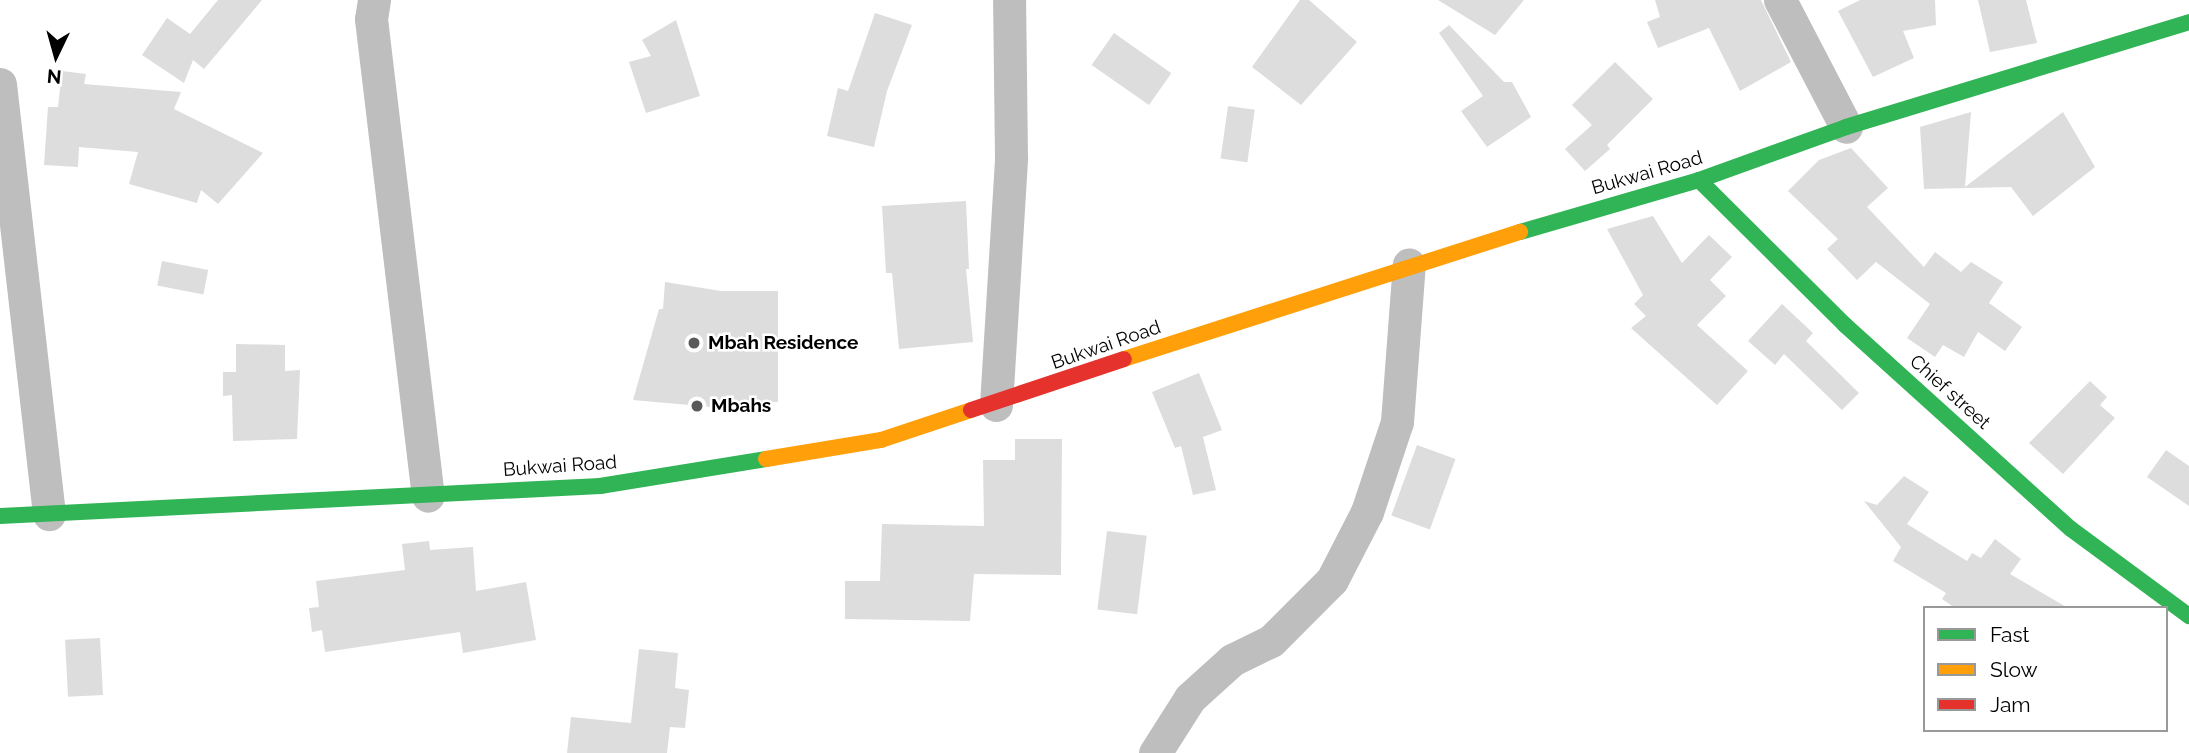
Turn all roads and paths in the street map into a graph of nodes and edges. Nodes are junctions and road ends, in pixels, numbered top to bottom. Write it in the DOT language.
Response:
graph roads {
  1 [pos="374,0"];
  2 [pos="1009,0"];
  3 [pos="1780,0"];
  4 [pos="2189,22"];
  5 [pos="0,84"];
  6 [pos="1846,127"];
  7 [pos="1699,180"];
  8 [pos="1409,264"];
  9 [pos="996,405"];
  10 [pos="428,496"];
  11 [pos="49,514"];
  12 [pos="0,516"];
  13 [pos="2189,616"];
  14 [pos="1155,753"];
  1 -- 10 [label="street"];
  2 -- 9 [label="street"];
  3 -- 6 [label="street"];
  4 -- 6 [label="street, Bukwai Road"];
  5 -- 11 [label="street"];
  6 -- 7 [label="street, Bukwai Road"];
  7 -- 8 [label="street, Bukwai Road"];
  7 -- 13 [label="street, Chief street"];
  8 -- 9 [label="street, Bukwai Road"];
  8 -- 14 [label="street"];
  9 -- 10 [label="street, Bukwai Road"];
  10 -- 11 [label="street, Bukwai Road"];
  11 -- 12 [label="street, Bukwai Road"];
}
